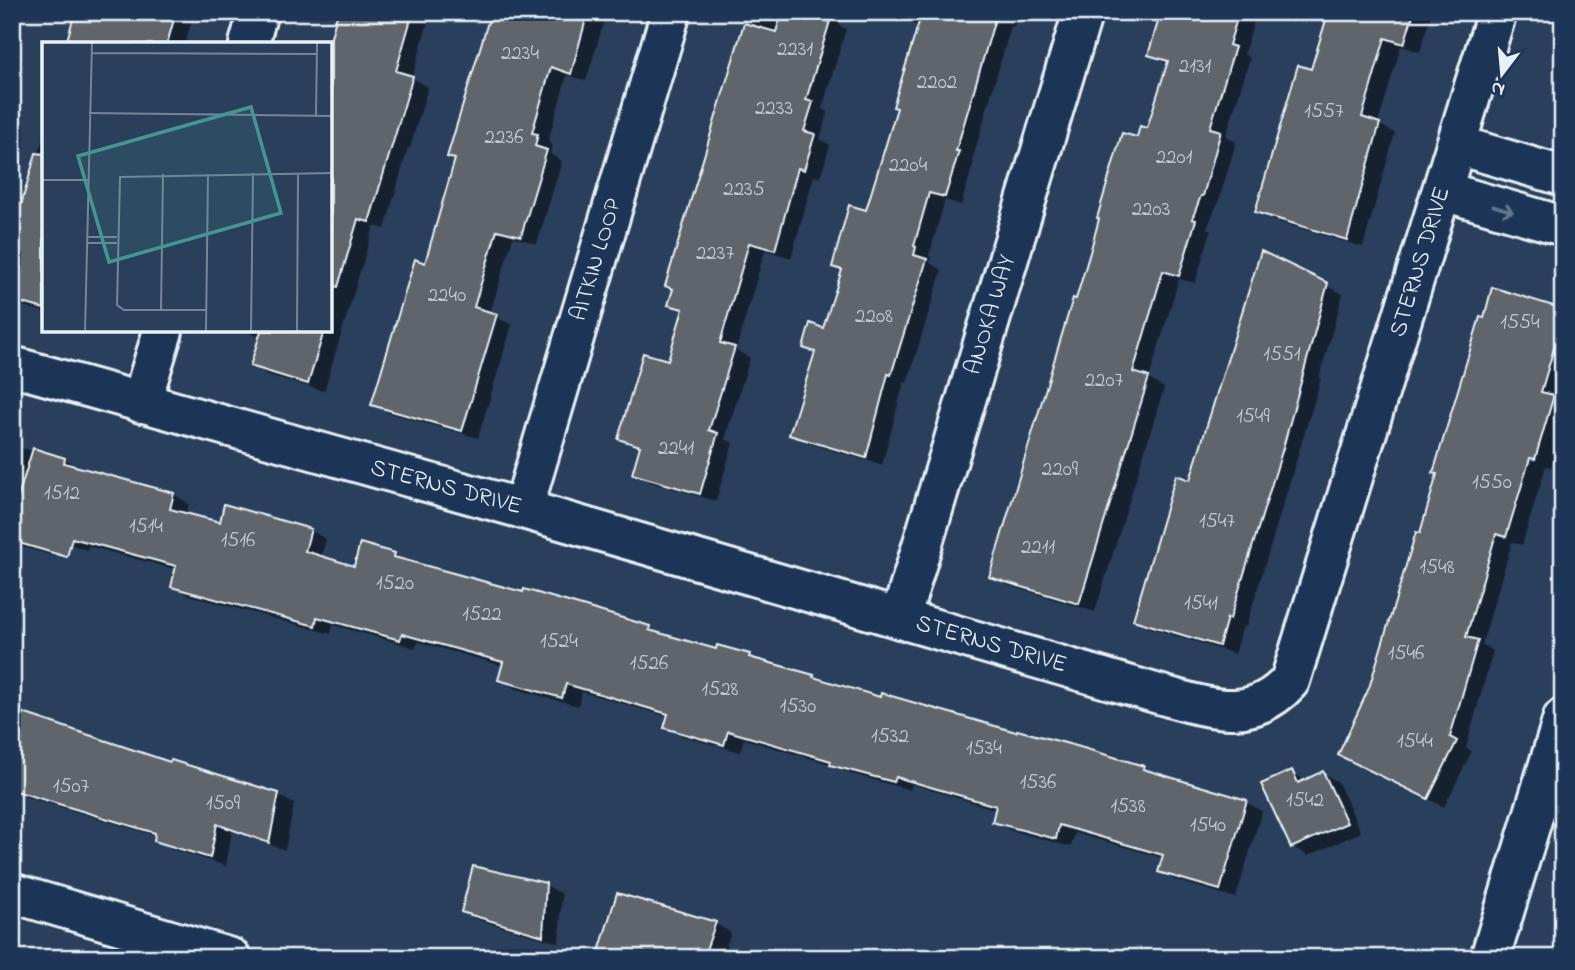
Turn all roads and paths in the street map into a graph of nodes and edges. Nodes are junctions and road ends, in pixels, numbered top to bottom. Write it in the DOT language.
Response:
graph roads {
  1 [pos="258,12"];
  2 [pos="671,12"];
  3 [pos="1083,12"];
  4 [pos="1497,12"];
  5 [pos="250,42"];
  6 [pos="1457,145"];
  7 [pos="1563,176"];
  8 [pos="1443,191"];
  9 [pos="1563,226"];
  10 [pos="163,332"];
  11 [pos="12,366"];
  12 [pos="141,403"];
  13 [pos="523,509"];
  14 [pos="900,618"];
  15 [pos="1560,737"];
  16 [pos="12,893"];
  17 [pos="231,958"];
  18 [pos="1490,958"];
  1 -- 5 [label="street"];
  2 -- 13 [label="street, AITKIN LOOP"];
  3 -- 14 [label="street, ANOKA WAY"];
  4 -- 6 [label="street, STERNS DRIVE"];
  6 -- 7 [label="street"];
  6 -- 8 [label="street, STERNS DRIVE"];
  8 -- 9 [label="street, one-way"];
  8 -- 14 [label="street, STERNS DRIVE"];
  10 -- 12 [label="street"];
  11 -- 12 [label="street, STERNS DRIVE"];
  12 -- 13 [label="street, STERNS DRIVE"];
  13 -- 14 [label="street, STERNS DRIVE"];
  15 -- 18 [label="street"];
  16 -- 17 [label="street"];
}
